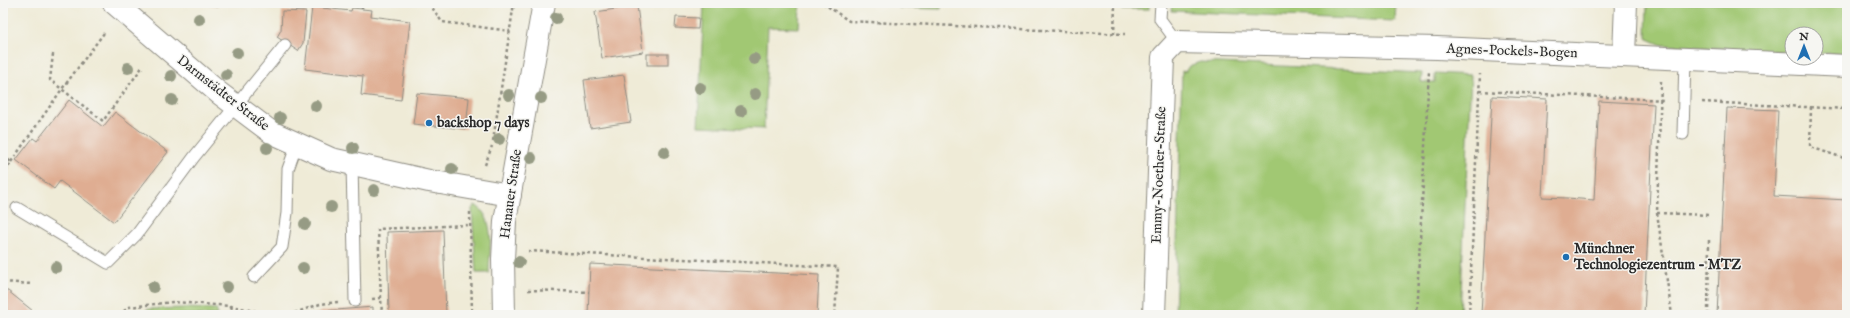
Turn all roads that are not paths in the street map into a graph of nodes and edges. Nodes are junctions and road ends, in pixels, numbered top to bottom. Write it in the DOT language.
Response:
graph roads {
  1 [pos="114,3"];
  2 [pos="544,3"];
  3 [pos="1161,3"];
  4 [pos="1626,3"];
  5 [pos="1177,42"];
  6 [pos="285,46"];
  7 [pos="1624,55"];
  8 [pos="1685,59"];
  9 [pos="1847,66"];
  10 [pos="236,106"];
  11 [pos="1682,134"];
  12 [pos="297,144"];
  13 [pos="352,164"];
  14 [pos="510,195"];
  15 [pos="17,208"];
  16 [pos="254,277"];
  17 [pos="355,301"];
  18 [pos="504,315"];
  19 [pos="1154,315"];
  1 -- 10 [label="street, Darmstädter Straße"];
  2 -- 14 [label="street, Hanauer Straße"];
  3 -- 5 [label="lane"];
  4 -- 7 [label="street"];
  5 -- 7 [label="street, Agnes-Pockels-Bogen"];
  5 -- 19 [label="street, Emmy-Noether-Straße"];
  6 -- 10 [label="lane"];
  7 -- 8 [label="street, Agnes-Pockels-Bogen"];
  8 -- 9 [label="street, Agnes-Pockels-Bogen"];
  8 -- 11 [label="lane"];
  10 -- 12 [label="street, Darmstädter Straße"];
  10 -- 15 [label="lane"];
  12 -- 13 [label="street, Darmstädter Straße"];
  12 -- 16 [label="lane"];
  13 -- 14 [label="street, Darmstädter Straße"];
  13 -- 17 [label="lane"];
  14 -- 18 [label="street, Hanauer Straße"];
}
